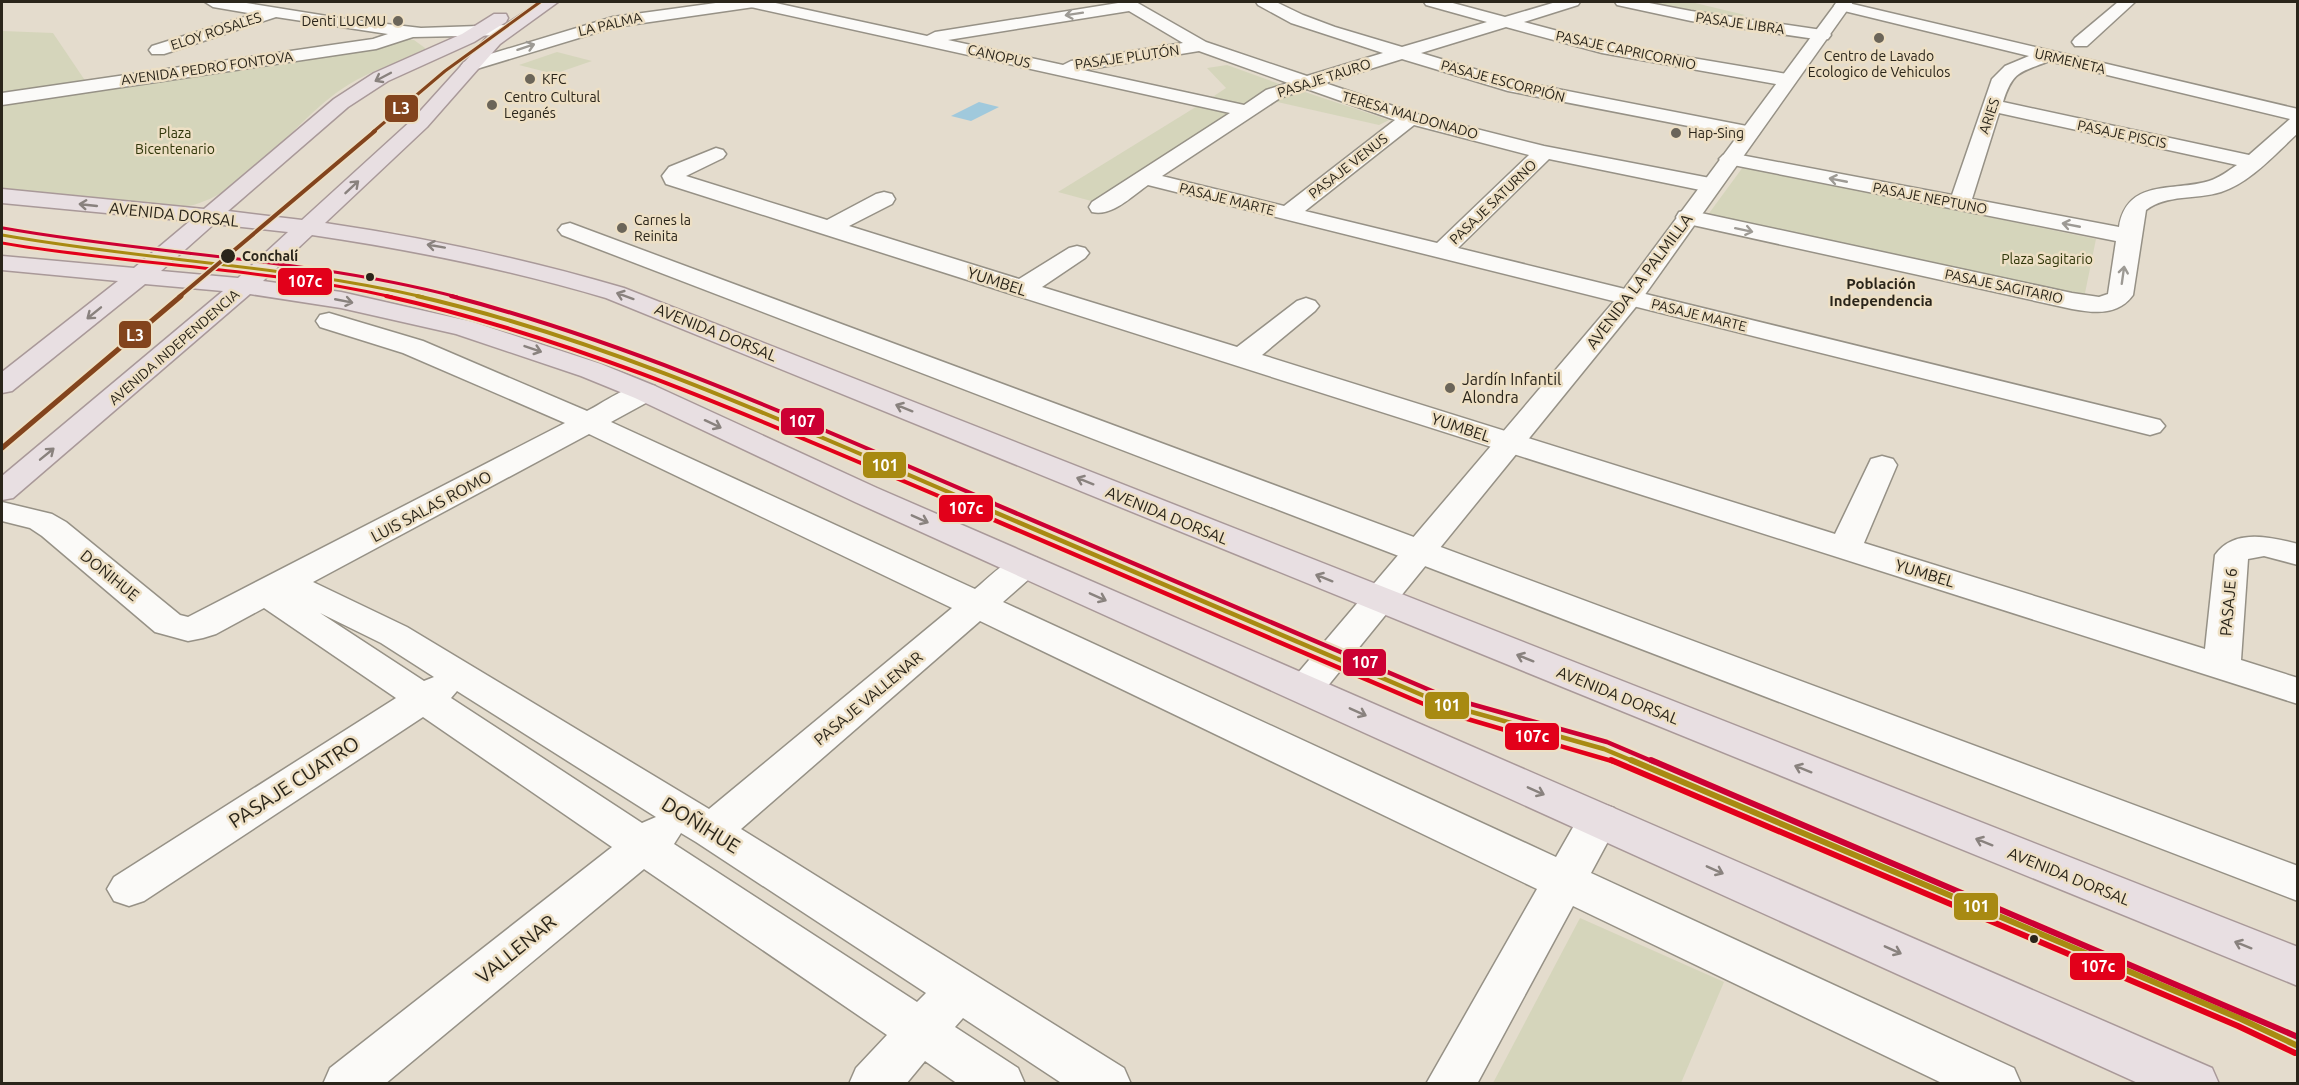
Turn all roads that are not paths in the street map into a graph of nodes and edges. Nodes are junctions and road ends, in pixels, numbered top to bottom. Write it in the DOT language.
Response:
graph roads {
  1 [pos="213,2"];
  2 [pos="526,2"];
  3 [pos="550,2"];
  4 [pos="752,2"];
  5 [pos="1264,2"];
  6 [pos="1432,2"];
  7 [pos="1572,2"];
  8 [pos="1623,2"];
  9 [pos="2127,2"];
  10 [pos="1128,4"];
  11 [pos="1844,4"];
  12 [pos="275,12"];
  13 [pos="1505,22"];
  14 [pos="507,30"];
  15 [pos="478,32"];
  16 [pos="416,33"];
  17 [pos="1822,35"];
  18 [pos="922,39"];
  19 [pos="2081,42"];
  20 [pos="1200,46"];
  21 [pos="158,50"];
  22 [pos="436,52"];
  23 [pos="1403,54"];
  24 [pos="2047,55"];
  25 [pos="470,66"];
  26 [pos="1053,68"];
  27 [pos="1787,80"];
  28 [pos="1304,83"];
  29 [pos="2,99"];
  30 [pos="1992,106"];
  31 [pos="1246,111"];
  32 [pos="2298,115"];
  33 [pos="1410,118"];
  34 [pos="2298,122"];
  35 [pos="1750,132"];
  36 [pos="1544,152"];
  37 [pos="716,154"];
  38 [pos="1730,159"];
  39 [pos="2252,162"];
  40 [pos="1144,178"];
  41 [pos="1710,185"];
  42 [pos="2,196"];
  43 [pos="884,199"];
  44 [pos="1960,203"];
  45 [pos="1100,207"];
  46 [pos="1287,214"];
  47 [pos="1687,217"];
  48 [pos="208,218"];
  49 [pos="309,226"];
  50 [pos="828,228"];
  51 [pos="570,230"];
  52 [pos="2129,236"];
  53 [pos="1441,252"];
  54 [pos="1077,253"];
  55 [pos="2,263"];
  56 [pos="140,276"];
  57 [pos="245,286"];
  58 [pos="1021,289"];
  59 [pos="1630,298"];
  60 [pos="1306,306"];
  61 [pos="329,321"];
  62 [pos="1241,358"];
  63 [pos="2,385"];
  64 [pos="645,392"];
  65 [pos="588,422"];
  66 [pos="2150,426"];
  67 [pos="1510,443"];
  68 [pos="1881,465"];
  69 [pos="2,491"];
  70 [pos="2,511"];
  71 [pos="1845,548"];
  72 [pos="1418,552"];
  73 [pos="2298,555"];
  74 [pos="1025,565"];
  75 [pos="277,589"];
  76 [pos="1378,600"];
  77 [pos="978,604"];
  78 [pos="218,620"];
  79 [pos="2222,667"];
  80 [pos="459,675"];
  81 [pos="1305,689"];
  82 [pos="2298,691"];
  83 [pos="424,698"];
  84 [pos="1599,819"];
  85 [pos="697,823"];
  86 [pos="644,845"];
  87 [pos="1564,881"];
  88 [pos="2298,884"];
  89 [pos="129,889"];
  90 [pos="2298,967"];
  91 [pos="958,989"];
  92 [pos="921,1031"];
  93 [pos="2182,1081"];
  94 [pos="348,1083"];
  95 [pos="874,1083"];
  96 [pos="1000,1083"];
  97 [pos="1106,1083"];
  98 [pos="1451,1083"];
  99 [pos="1996,1083"];
  1 -- 12 [label="street"];
  2 -- 15 [label="main road"];
  3 -- 14 [label="main road, AVENIDA INDEPENDENCIA"];
  4 -- 18 [label="street, CANOPUS"];
  25 -- 4 [label="street, LA PALMA, one-way"];
  5 -- 23 [label="street, PASAJE ESCORPIÓN"];
  6 -- 13 [label="street, PASAJE CAPRICORNIO"];
  7 -- 13 [label="street, PASAJE TAURO"];
  8 -- 17 [label="street, PASAJE LIBRA"];
  9 -- 19 [label="street"];
  10 -- 18 [label="street, one-way"];
  10 -- 20 [label="street, TERESA MALDONADO"];
  11 -- 17 [label="street, AVENIDA LA PALMILLA"];
  11 -- 24 [label="street, URMENETA"];
  12 -- 16 [label="street"];
  12 -- 21 [label="street, ELOY ROSALES"];
  13 -- 23 [label="street, PASAJE TAURO"];
  13 -- 27 [label="street, PASAJE CAPRICORNIO"];
  14 -- 15 [label="street, AVENIDA PEDRO FONTOVA"];
  14 -- 25 [label="main road, AVENIDA INDEPENDENCIA"];
  15 -- 16 [label="street, AVENIDA PEDRO FONTOVA"];
  15 -- 22 [label="main road"];
  16 -- 22 [label="street"];
  16 -- 29 [label="street, AVENIDA PEDRO FONTOVA"];
  17 -- 27 [label="street, AVENIDA LA PALMILLA"];
  18 -- 26 [label="street, CANOPUS"];
  20 -- 26 [label="street, PASAJE PLUTÓN"];
  20 -- 28 [label="street, TERESA MALDONADO"];
  22 -- 48 [label="main road, one-way"];
  23 -- 28 [label="street, PASAJE TAURO"];
  23 -- 35 [label="street, PASAJE ESCORPIÓN"];
  24 -- 30 [label="street, ARIES"];
  24 -- 32 [label="street, URMENETA"];
  49 -- 25 [label="main road, AVENIDA INDEPENDENCIA, one-way"];
  26 -- 31 [label="street, CANOPUS"];
  27 -- 35 [label="street, AVENIDA LA PALMILLA"];
  28 -- 31 [label="street, PASAJE TAURO"];
  28 -- 33 [label="street, TERESA MALDONADO"];
  30 -- 39 [label="street, PASAJE PISCIS"];
  30 -- 44 [label="street, ARIES"];
  31 -- 40 [label="street, PASAJE TAURO"];
  33 -- 36 [label="street, TERESA MALDONADO"];
  33 -- 46 [label="street, PASAJE VENUS"];
  34 -- 39 [label="street"];
  35 -- 38 [label="street, AVENIDA LA PALMILLA"];
  36 -- 41 [label="street, TERESA MALDONADO"];
  36 -- 53 [label="street, PASAJE SATURNO"];
  37 -- 50 [label="street, YUMBEL"];
  38 -- 41 [label="street, AVENIDA LA PALMILLA"];
  44 -- 38 [label="street, PASAJE NEPTUNO, one-way"];
  39 -- 52 [label="street"];
  40 -- 45 [label="street, PASAJE TAURO"];
  40 -- 46 [label="street, PASAJE MARTE"];
  41 -- 47 [label="street, AVENIDA LA PALMILLA"];
  48 -- 42 [label="main road, AVENIDA DORSAL, one-way"];
  43 -- 50 [label="street"];
  52 -- 44 [label="street, PASAJE NEPTUNO, one-way"];
  46 -- 53 [label="street, PASAJE MARTE"];
  47 -- 52 [label="street, PASAJE SAGITARIO, one-way"];
  47 -- 59 [label="street, AVENIDA LA PALMILLA"];
  48 -- 49 [label="main road, AVENIDA DORSAL"];
  48 -- 56 [label="main road"];
  49 -- 57 [label="main road, AVENIDA INDEPENDENCIA"];
  76 -- 49 [label="main road, AVENIDA DORSAL, one-way"];
  50 -- 58 [label="street, YUMBEL"];
  51 -- 72 [label="street"];
  53 -- 59 [label="street, PASAJE MARTE"];
  54 -- 58 [label="street"];
  55 -- 56 [label="main road"];
  56 -- 57 [label="main road"];
  56 -- 63 [label="main road, one-way"];
  57 -- 64 [label="main road, one-way"];
  69 -- 57 [label="main road, AVENIDA INDEPENDENCIA, one-way"];
  58 -- 62 [label="street, YUMBEL"];
  59 -- 66 [label="street, PASAJE MARTE"];
  59 -- 67 [label="street, AVENIDA LA PALMILLA"];
  60 -- 62 [label="street"];
  61 -- 65 [label="street"];
  62 -- 67 [label="street, YUMBEL"];
  64 -- 65 [label="street, LUIS SALAS ROMO"];
  64 -- 74 [label="main road, one-way"];
  65 -- 75 [label="street, LUIS SALAS ROMO"];
  65 -- 77 [label="street"];
  67 -- 71 [label="street, YUMBEL"];
  67 -- 72 [label="street, AVENIDA LA PALMILLA"];
  68 -- 71 [label="street"];
  70 -- 78 [label="street, DOÑIHUE"];
  71 -- 79 [label="street, YUMBEL"];
  72 -- 76 [label="street, AVENIDA LA PALMILLA"];
  72 -- 88 [label="street"];
  73 -- 79 [label="street, PASAJE 6"];
  74 -- 77 [label="street, PASAJE VALLENAR"];
  74 -- 81 [label="main road, one-way"];
  75 -- 78 [label="street, LUIS SALAS ROMO"];
  75 -- 80 [label="street, DOÑIHUE"];
  75 -- 83 [label="street"];
  76 -- 81 [label="street, AVENIDA LA PALMILLA"];
  90 -- 76 [label="main road, AVENIDA DORSAL, one-way"];
  77 -- 85 [label="street, PASAJE VALLENAR"];
  77 -- 87 [label="street"];
  79 -- 82 [label="street, YUMBEL"];
  80 -- 83 [label="street, PASAJE CUATRO"];
  80 -- 85 [label="street, DOÑIHUE"];
  81 -- 84 [label="main road, one-way"];
  83 -- 86 [label="street"];
  83 -- 89 [label="street, PASAJE CUATRO"];
  84 -- 87 [label="street"];
  84 -- 93 [label="main road, one-way"];
  85 -- 86 [label="street, VALLENAR"];
  85 -- 91 [label="street, DOÑIHUE"];
  86 -- 92 [label="street"];
  86 -- 94 [label="street, VALLENAR"];
  87 -- 98 [label="street"];
  87 -- 99 [label="street"];
  91 -- 92 [label="street"];
  91 -- 97 [label="street, DOÑIHUE"];
  92 -- 95 [label="street"];
  92 -- 96 [label="street"];
}
